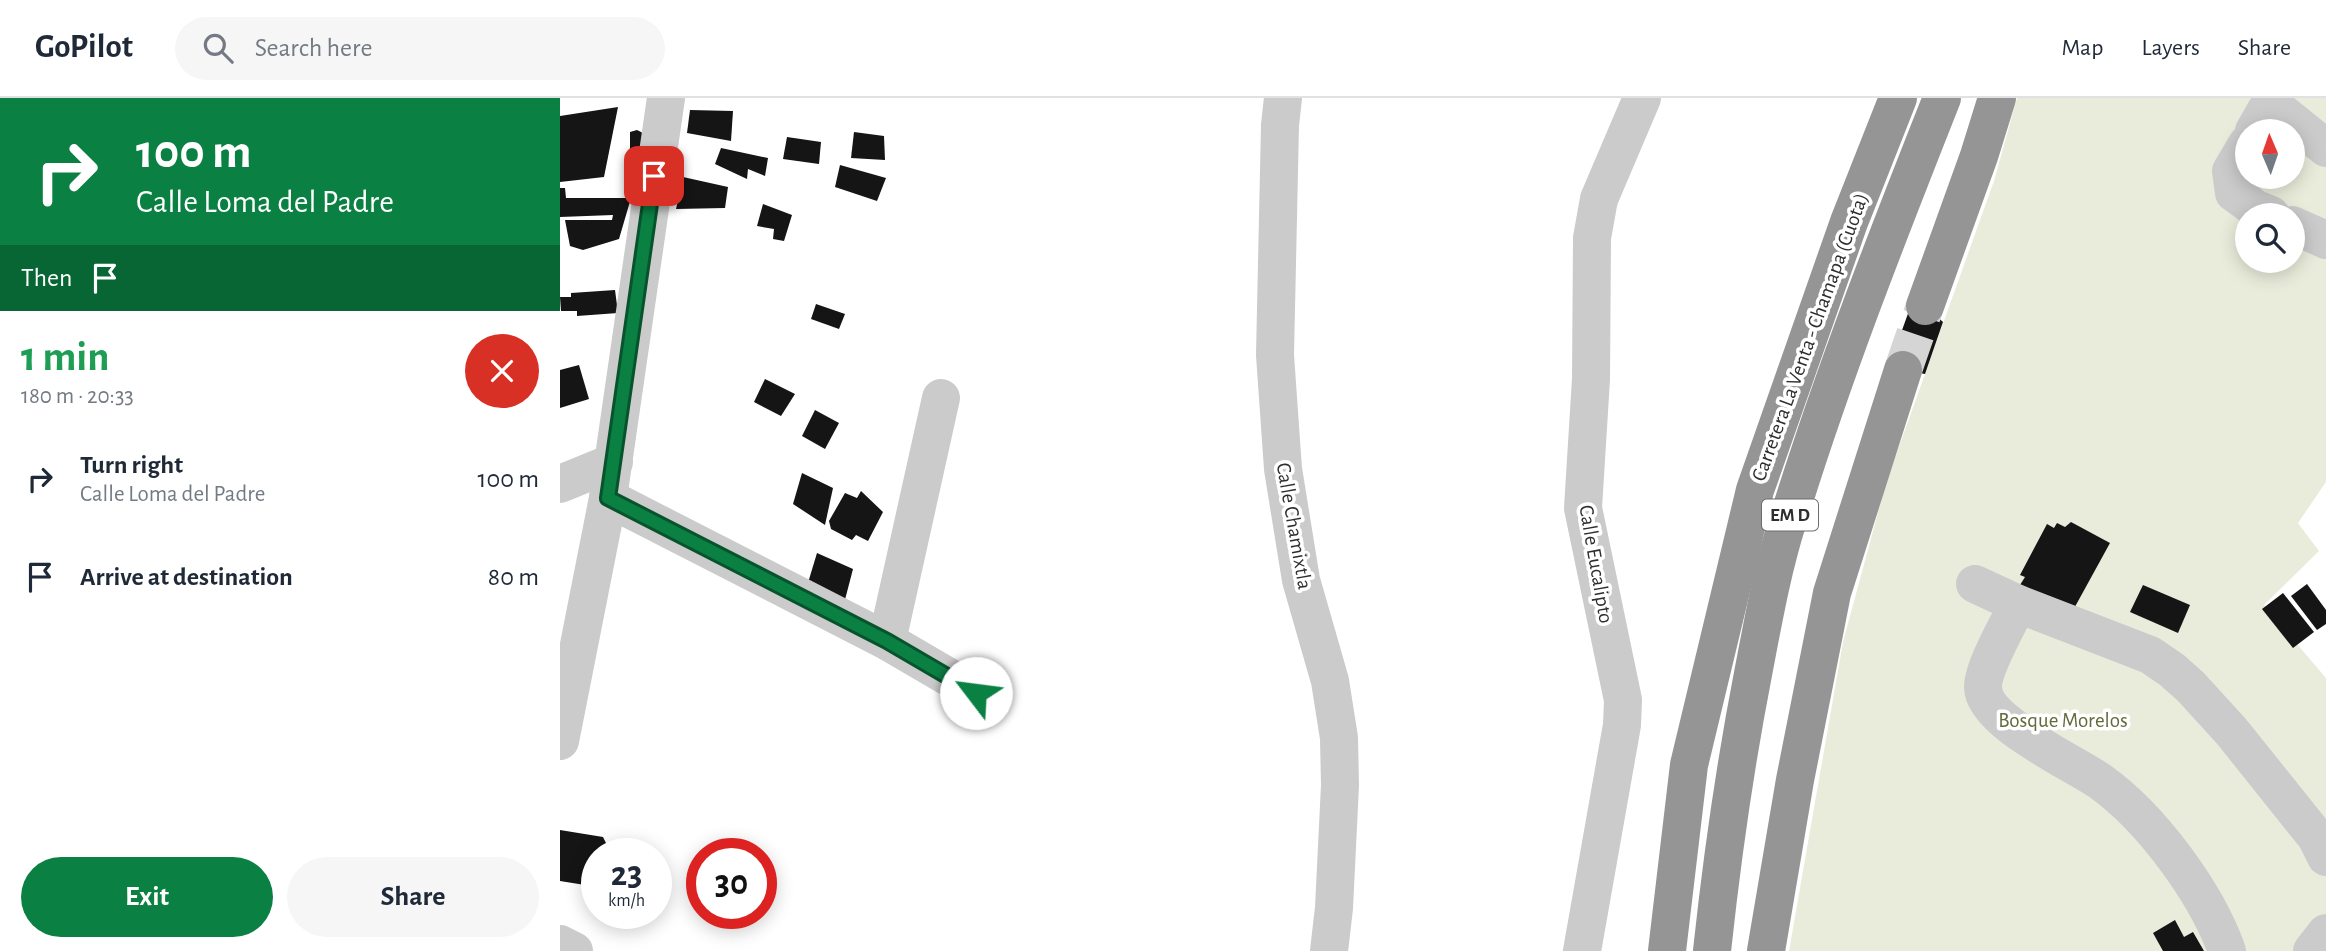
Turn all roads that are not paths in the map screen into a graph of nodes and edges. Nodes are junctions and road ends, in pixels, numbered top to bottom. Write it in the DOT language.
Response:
graph roads {
  1 [pos="666,98"];
  2 [pos="1283,98"];
  3 [pos="1642,98"];
  4 [pos="1898,98"];
  5 [pos="1942,98"];
  6 [pos="1997,98"];
  7 [pos="2266,108"];
  8 [pos="2326,148"];
  9 [pos="2235,164"];
  10 [pos="2248,203"];
  11 [pos="2305,231"];
  12 [pos="2326,240"];
  13 [pos="1925,306"];
  14 [pos="1903,370"];
  15 [pos="941,398"];
  16 [pos="611,480"];
  17 [pos="560,484"];
  18 [pos="593,579"];
  19 [pos="1975,584"];
  20 [pos="560,601"];
  21 [pos="2018,604"];
  22 [pos="887,641"];
  23 [pos="976,693"];
  24 [pos="560,741"];
  25 [pos="2326,857"];
  26 [pos="2326,933"];
  27 [pos="560,944"];
  28 [pos="574,951"];
  29 [pos="1329,951"];
  30 [pos="1582,951"];
  31 [pos="1667,951"];
  32 [pos="1712,951"];
  33 [pos="1766,951"];
  34 [pos="2227,951"];
  35 [pos="2312,951"];
  1 -- 16 [label="street"];
  2 -- 29 [label="street, Calle Chamixtla"];
  3 -- 30 [label="street, Calle Eucalipto"];
  4 -- 31 [label="highway, Carretera La Venta - Chamapa (Cuota) / EM D"];
  5 -- 32 [label="highway, Carretera La Venta - Chamapa (Cuota) / EM D"];
  6 -- 13 [label="highway"];
  7 -- 8 [label="street"];
  9 -- 10 [label="street"];
  11 -- 12 [label="street"];
  14 -- 33 [label="highway"];
  15 -- 22 [label="street"];
  16 -- 17 [label="street"];
  16 -- 18 [label="street"];
  16 -- 22 [label="street"];
  18 -- 20 [label="street"];
  18 -- 24 [label="street"];
  19 -- 21 [label="street"];
  21 -- 25 [label="street"];
  21 -- 34 [label="street"];
  22 -- 23 [label="street"];
  26 -- 35 [label="street"];
  27 -- 28 [label="street"];
}
